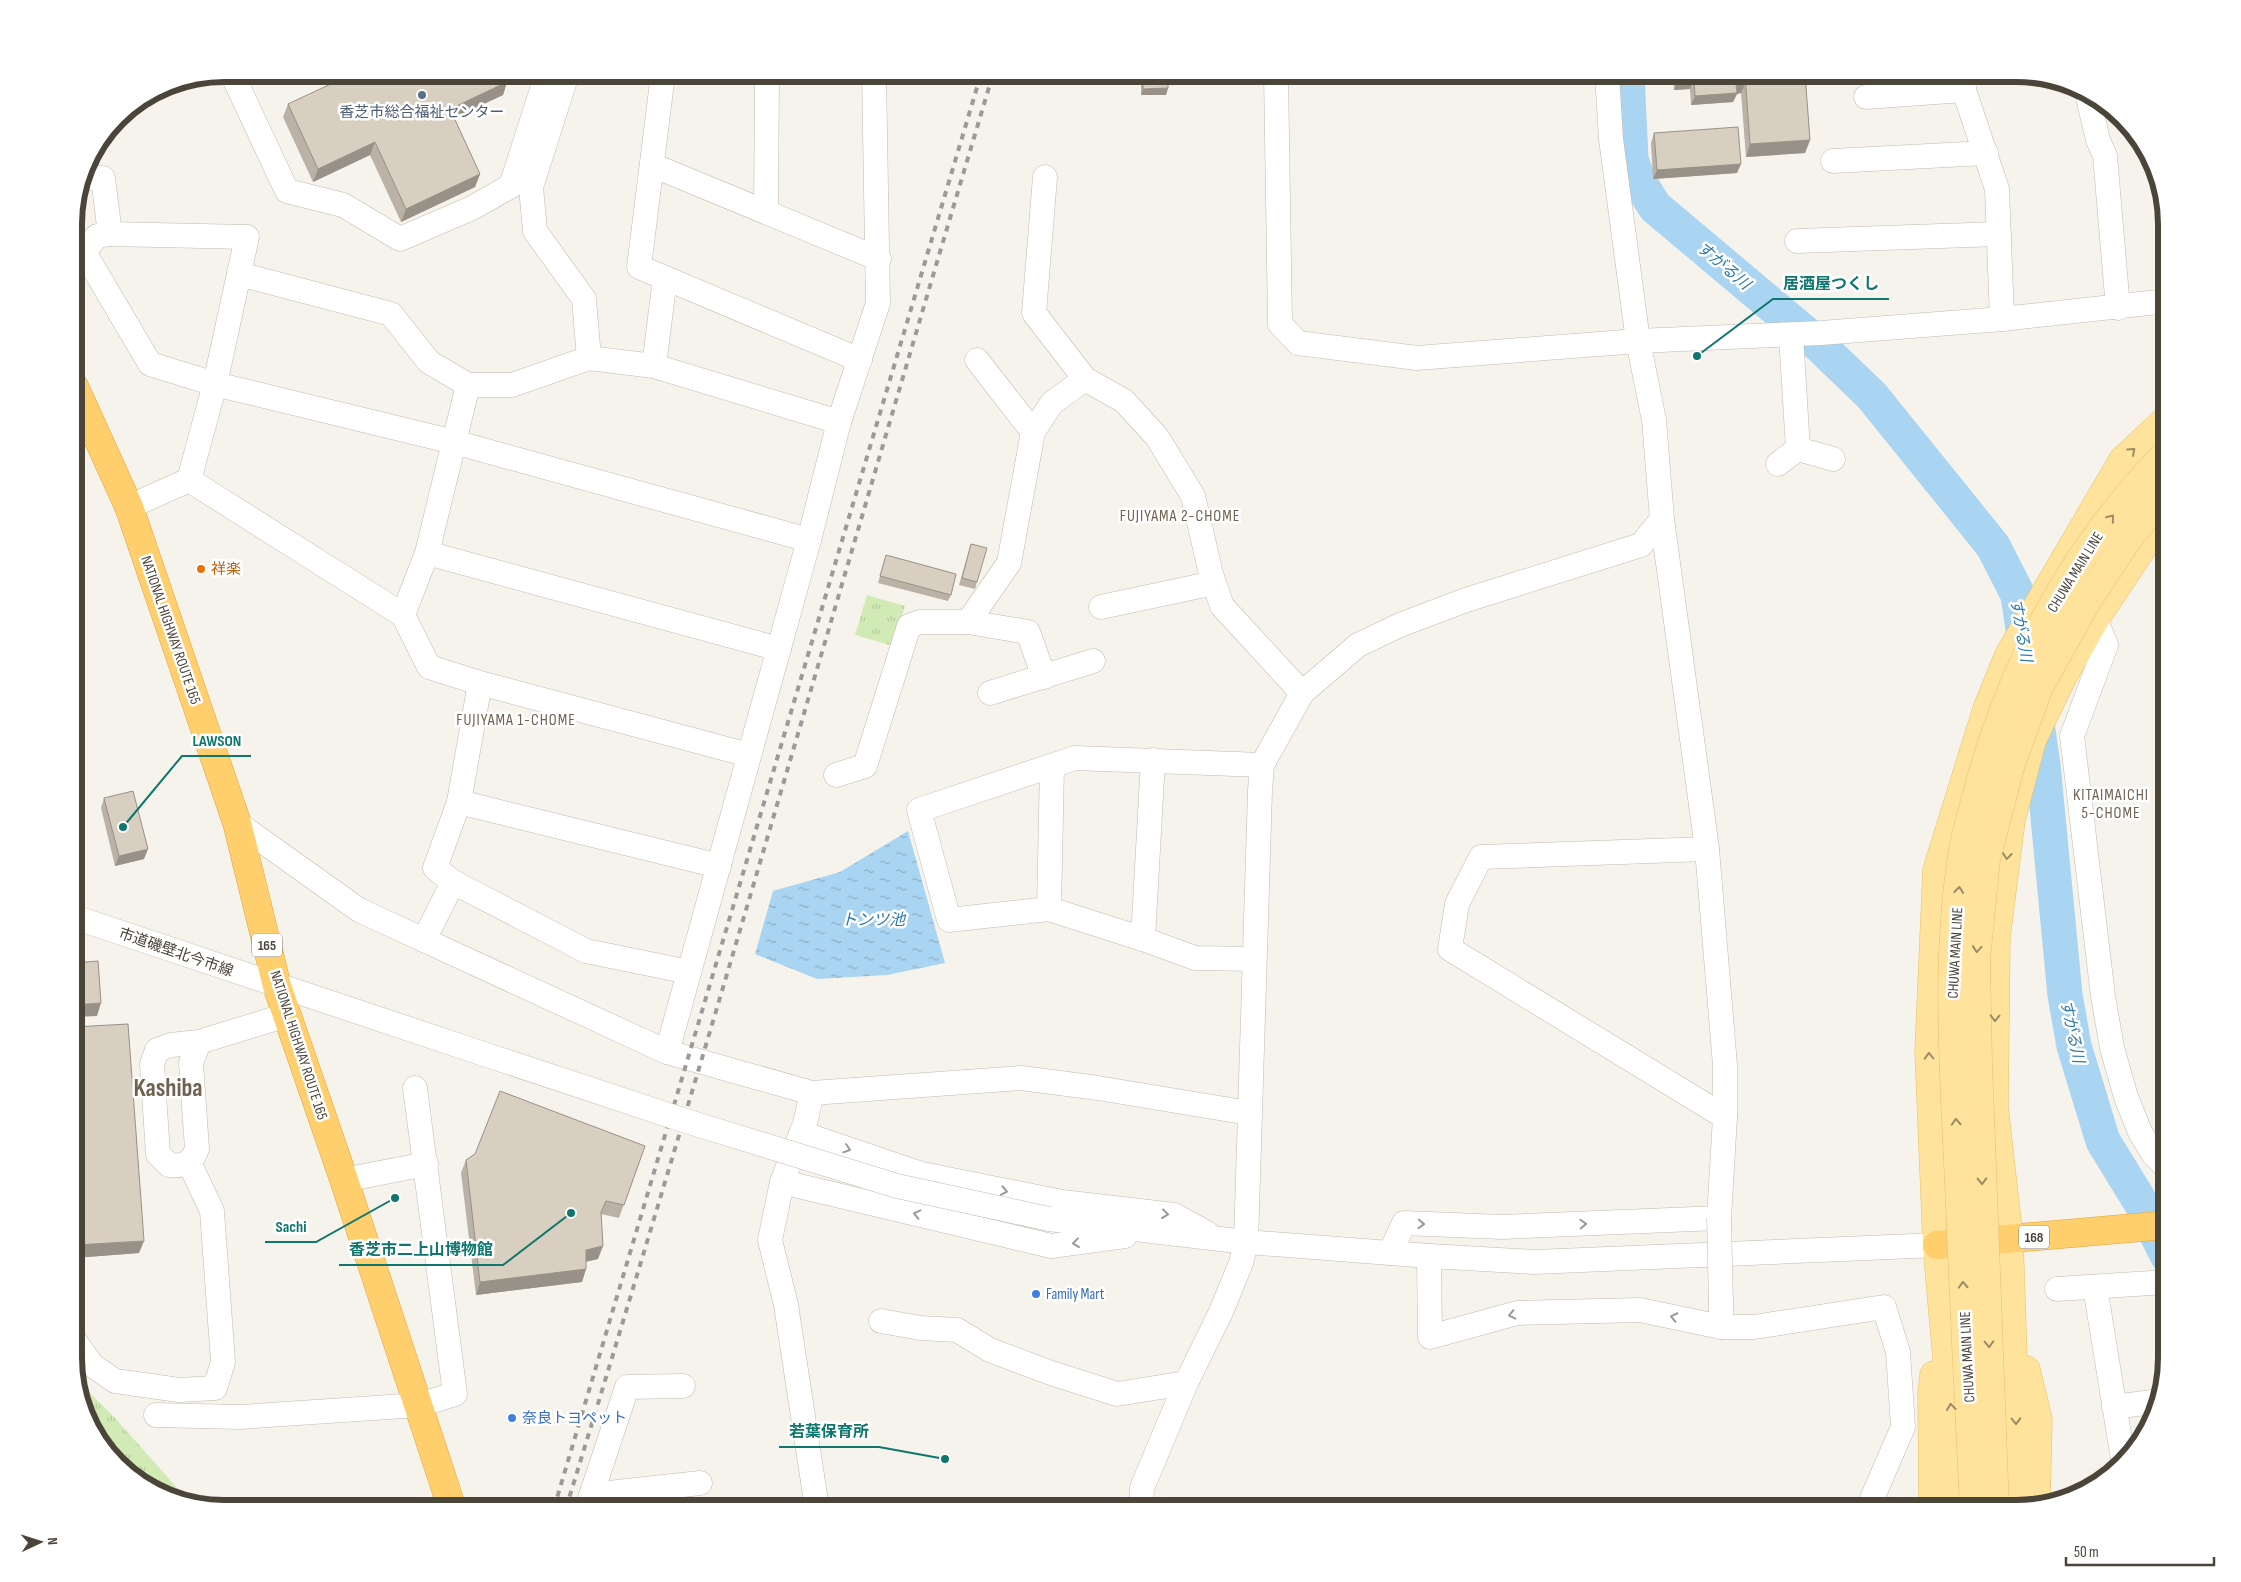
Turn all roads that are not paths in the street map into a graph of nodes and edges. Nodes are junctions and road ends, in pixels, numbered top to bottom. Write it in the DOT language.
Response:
graph roads {
  1 [pos="236,83"];
  2 [pos="544,83"];
  3 [pos="564,83"];
  4 [pos="662,83"];
  5 [pos="767,83"];
  6 [pos="874,83"];
  7 [pos="1276,83"];
  8 [pos="1608,83"];
  9 [pos="1957,83"];
  10 [pos="1964,83"];
  11 [pos="1866,97"];
  12 [pos="2089,102"];
  13 [pos="1986,153"];
  14 [pos="1833,162"];
  15 [pos="652,165"];
  16 [pos="1045,176"];
  17 [pos="90,178"];
  18 [pos="766,212"];
  19 [pos="110,234"];
  20 [pos="1999,234"];
  21 [pos="1797,241"];
  22 [pos="879,259"];
  23 [pos="239,274"];
  24 [pos="665,278"];
  25 [pos="2158,302"];
  26 [pos="2118,308"];
  27 [pos="2002,319"];
  28 [pos="1791,335"];
  29 [pos="1638,341"];
  30 [pos="589,358"];
  31 [pos="860,360"];
  32 [pos="977,360"];
  33 [pos="654,366"];
  34 [pos="1084,379"];
  35 [pos="214,384"];
  36 [pos="468,385"];
  37 [pos="83,406"];
  38 [pos="840,422"];
  39 [pos="2158,427"];
  40 [pos="1033,432"];
  41 [pos="454,442"];
  42 [pos="1798,448"];
  43 [pos="1833,459"];
  44 [pos="2158,463"];
  45 [pos="1778,464"];
  46 [pos="189,480"];
  47 [pos="2158,503"];
  48 [pos="129,507"];
  49 [pos="1662,519"];
  50 [pos="2158,528"];
  51 [pos="809,540"];
  52 [pos="427,552"];
  53 [pos="1214,583"];
  54 [pos="1102,607"];
  55 [pos="403,615"];
  56 [pos="2095,618"];
  57 [pos="968,622"];
  58 [pos="779,649"];
  59 [pos="1093,661"];
  60 [pos="1044,676"];
  61 [pos="480,683"];
  62 [pos="990,693"];
  63 [pos="1302,693"];
  64 [pos="749,755"];
  65 [pos="1153,760"];
  66 [pos="1262,765"];
  67 [pos="1052,766"];
  68 [pos="836,775"];
  69 [pos="458,802"];
  70 [pos="237,823"];
  71 [pos="1707,849"];
  72 [pos="719,866"];
  73 [pos="453,882"];
  74 [pos="1049,910"];
  75 [pos="83,920"];
  76 [pos="1143,939"];
  77 [pos="424,940"];
  78 [pos="1254,959"];
  79 [pos="689,972"];
  80 [pos="277,986"];
  81 [pos="287,1015"];
  82 [pos="199,1042"];
  83 [pos="668,1052"];
  84 [pos="415,1088"];
  85 [pos="812,1093"];
  86 [pos="1249,1113"];
  87 [pos="1725,1117"];
  88 [pos="801,1134"];
  89 [pos="2158,1159"];
  90 [pos="189,1162"];
  91 [pos="426,1164"];
  92 [pos="344,1180"];
  93 [pos="782,1182"];
  94 [pos="1719,1218"];
  95 [pos="2158,1226"];
  96 [pos="1159,1232"];
  97 [pos="1219,1239"];
  98 [pos="2010,1240"];
  99 [pos="1246,1242"];
  100 [pos="1937,1245"];
  101 [pos="1390,1253"];
  102 [pos="1429,1256"];
  103 [pos="2158,1283"];
  104 [pos="2095,1287"];
  105 [pos="2057,1289"];
  106 [pos="1941,1305"];
  107 [pos="2014,1320"];
  108 [pos="881,1321"];
  109 [pos="1721,1327"];
  110 [pos="83,1352"];
  111 [pos="1186,1383"];
  112 [pos="683,1386"];
  113 [pos="2151,1402"];
  114 [pos="419,1405"];
  115 [pos="2114,1407"];
  116 [pos="156,1415"];
  117 [pos="2122,1452"];
  118 [pos="700,1483"];
  119 [pos="2036,1498"];
  120 [pos="449,1500"];
  121 [pos="590,1500"];
  122 [pos="601,1500"];
  123 [pos="816,1500"];
  124 [pos="1141,1500"];
  125 [pos="1871,1500"];
  126 [pos="1933,1500"];
  127 [pos="1956,1500"];
  128 [pos="1974,1500"];
  129 [pos="1995,1500"];
  130 [pos="2018,1500"];
  1 -- 2 [label="street"];
  3 -- 30 [label="street"];
  4 -- 15 [label="street"];
  5 -- 18 [label="street"];
  6 -- 22 [label="street"];
  7 -- 29 [label="street"];
  8 -- 29 [label="street"];
  9 -- 11 [label="street"];
  10 -- 13 [label="street"];
  12 -- 26 [label="street"];
  13 -- 14 [label="street"];
  13 -- 20 [label="street"];
  15 -- 18 [label="street"];
  15 -- 24 [label="street"];
  16 -- 34 [label="street"];
  17 -- 19 [label="street"];
  18 -- 22 [label="street"];
  19 -- 23 [label="street"];
  19 -- 35 [label="street"];
  20 -- 21 [label="street"];
  20 -- 27 [label="street"];
  22 -- 31 [label="street"];
  23 -- 35 [label="street"];
  23 -- 36 [label="street"];
  24 -- 31 [label="street"];
  24 -- 33 [label="street"];
  25 -- 26 [label="street"];
  26 -- 27 [label="street"];
  27 -- 28 [label="street"];
  28 -- 29 [label="street"];
  28 -- 42 [label="street"];
  29 -- 49 [label="street"];
  30 -- 33 [label="street"];
  30 -- 36 [label="street"];
  31 -- 38 [label="street"];
  32 -- 40 [label="street"];
  33 -- 38 [label="street"];
  34 -- 40 [label="street"];
  34 -- 53 [label="street"];
  35 -- 41 [label="street"];
  35 -- 46 [label="street"];
  36 -- 41 [label="street"];
  37 -- 48 [label="highway, NATIONAL HIGHWAY ROUTE 165 / 165"];
  38 -- 51 [label="street"];
  100 -- 39 [label="main road, one-way"];
  40 -- 57 [label="street"];
  41 -- 51 [label="street"];
  41 -- 52 [label="street"];
  42 -- 43 [label="street"];
  42 -- 45 [label="street"];
  128 -- 44 [label="main road, CHUWA MAIN LINE, one-way, bridge"];
  46 -- 48 [label="street"];
  46 -- 55 [label="street"];
  47 -- 129 [label="main road, CHUWA MAIN LINE, one-way, bridge"];
  48 -- 70 [label="highway, NATIONAL HIGHWAY ROUTE 165 / 165"];
  49 -- 63 [label="street"];
  49 -- 71 [label="street"];
  50 -- 56 [label="main road"];
  51 -- 58 [label="street"];
  52 -- 55 [label="street"];
  52 -- 58 [label="street"];
  53 -- 54 [label="street"];
  53 -- 63 [label="street"];
  55 -- 61 [label="street"];
  56 -- 89 [label="street"];
  56 -- 98 [label="main road, one-way"];
  57 -- 60 [label="street"];
  57 -- 68 [label="street"];
  58 -- 64 [label="street"];
  59 -- 60 [label="street"];
  60 -- 62 [label="street"];
  61 -- 64 [label="street"];
  61 -- 69 [label="street"];
  63 -- 66 [label="street"];
  64 -- 72 [label="street"];
  65 -- 66 [label="street"];
  65 -- 67 [label="street"];
  65 -- 76 [label="street"];
  66 -- 78 [label="street"];
  67 -- 74 [label="street"];
  67 -- 74 [label="street"];
  69 -- 72 [label="street"];
  69 -- 73 [label="street"];
  70 -- 77 [label="street"];
  70 -- 80 [label="highway, NATIONAL HIGHWAY ROUTE 165 / 165"];
  71 -- 87 [label="street"];
  71 -- 87 [label="street"];
  72 -- 79 [label="street"];
  73 -- 77 [label="street"];
  73 -- 79 [label="street"];
  74 -- 76 [label="street"];
  75 -- 80 [label="street, 市道磯壁北今市線"];
  76 -- 78 [label="street"];
  77 -- 83 [label="street"];
  78 -- 86 [label="street"];
  79 -- 83 [label="street"];
  80 -- 81 [label="highway, NATIONAL HIGHWAY ROUTE 165 / 165"];
  80 -- 96 [label="street, 市道磯壁北今市線, bridge"];
  81 -- 82 [label="street"];
  81 -- 92 [label="highway, NATIONAL HIGHWAY ROUTE 165 / 165"];
  82 -- 90 [label="street"];
  82 -- 90 [label="street"];
  83 -- 85 [label="street"];
  84 -- 91 [label="street"];
  85 -- 86 [label="street"];
  85 -- 88 [label="street"];
  86 -- 99 [label="street"];
  87 -- 94 [label="street"];
  88 -- 93 [label="street"];
  88 -- 97 [label="street, one-way"];
  90 -- 110 [label="street"];
  91 -- 92 [label="street"];
  91 -- 114 [label="street"];
  92 -- 114 [label="highway, NATIONAL HIGHWAY ROUTE 165 / 165"];
  96 -- 93 [label="street, one-way"];
  93 -- 123 [label="street"];
  101 -- 94 [label="street, one-way"];
  94 -- 109 [label="street, bridge"];
  95 -- 98 [label="highway, 168"];
  96 -- 97 [label="street"];
  97 -- 99 [label="street"];
  98 -- 100 [label="highway, 168"];
  98 -- 107 [label="main road"];
  99 -- 101 [label="street"];
  99 -- 111 [label="street"];
  100 -- 102 [label="street"];
  100 -- 106 [label="main road"];
  101 -- 102 [label="street"];
  109 -- 102 [label="street, one-way"];
  103 -- 104 [label="street"];
  104 -- 105 [label="street"];
  104 -- 115 [label="street"];
  106 -- 126 [label="main road"];
  127 -- 106 [label="main road, one-way"];
  107 -- 119 [label="main road"];
  107 -- 130 [label="main road, one-way"];
  108 -- 111 [label="street"];
  109 -- 125 [label="street"];
  111 -- 124 [label="street"];
  112 -- 121 [label="street"];
  113 -- 115 [label="street"];
  114 -- 116 [label="street"];
  114 -- 120 [label="highway, NATIONAL HIGHWAY ROUTE 165 / 165"];
  115 -- 117 [label="street"];
  118 -- 122 [label="street"];
}
